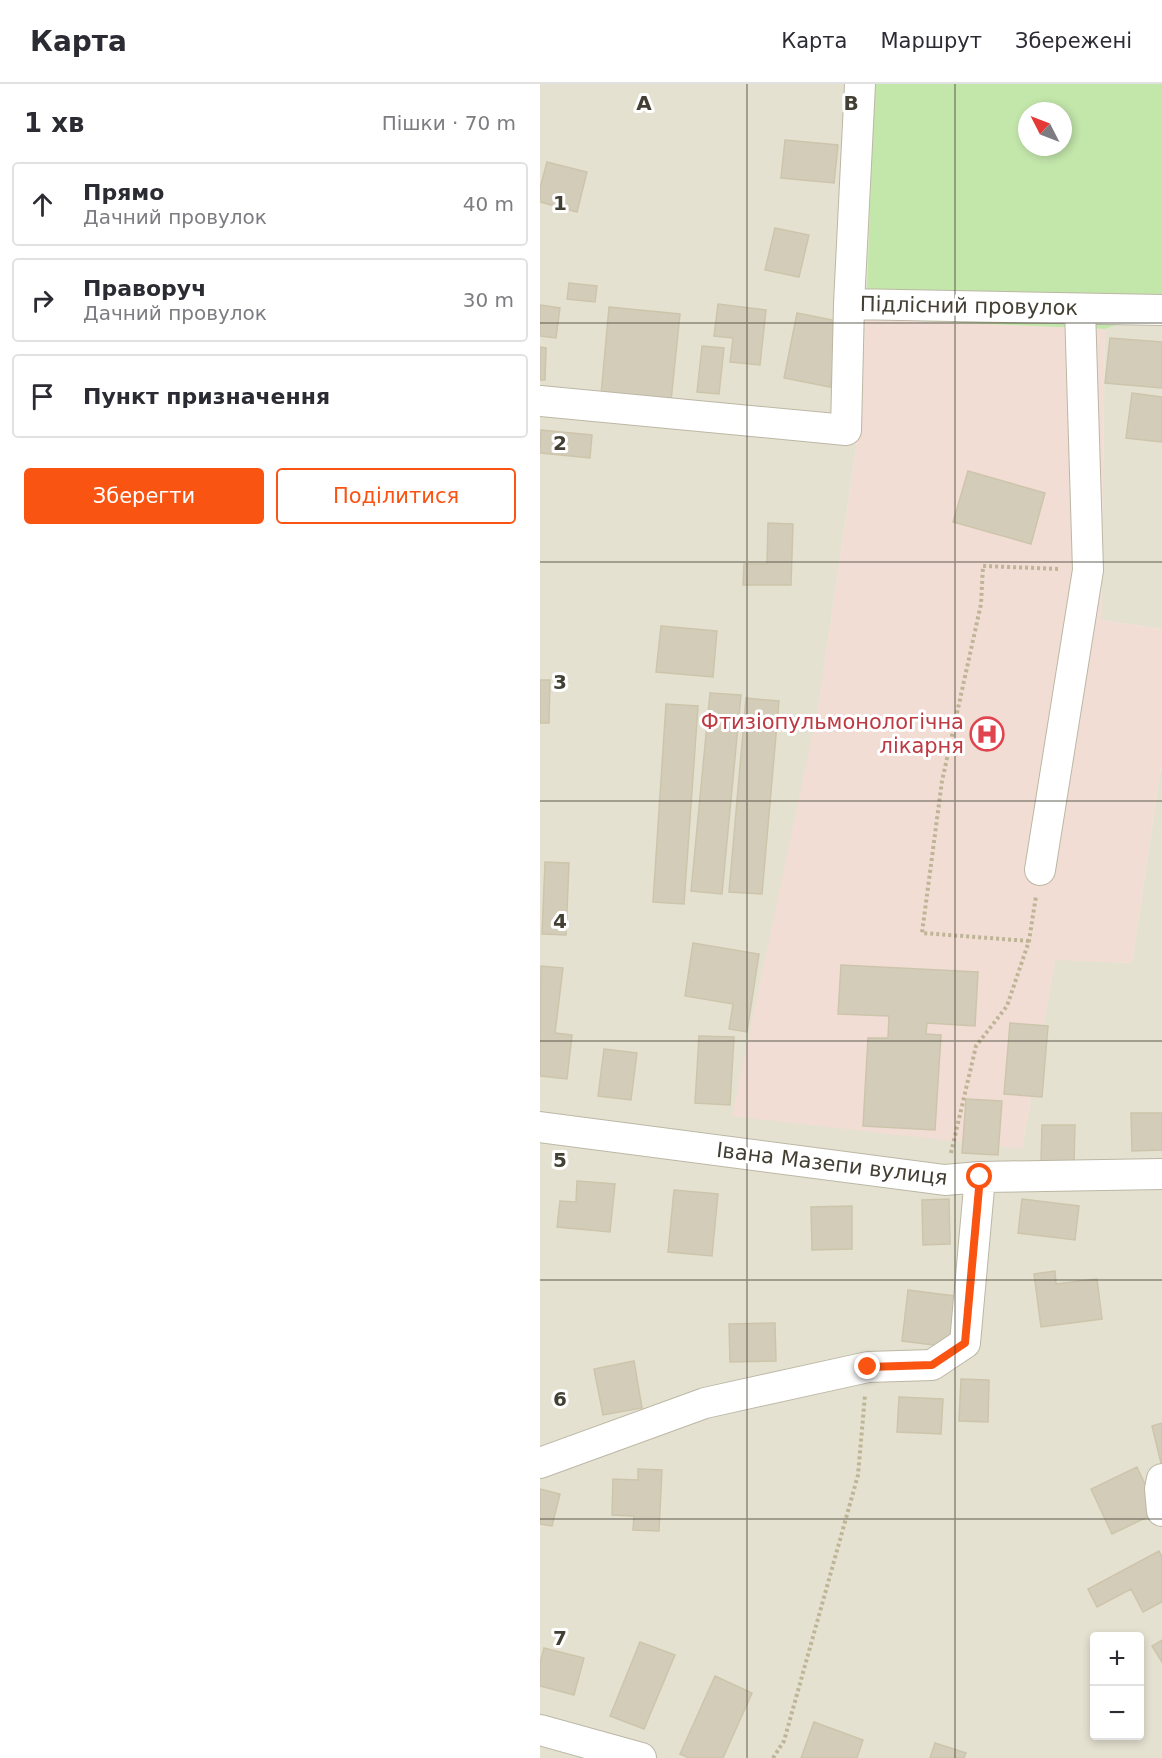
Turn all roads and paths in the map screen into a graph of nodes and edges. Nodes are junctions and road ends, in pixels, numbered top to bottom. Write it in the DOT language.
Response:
graph roads {
  1 [pos="860,84"];
  2 [pos="849,304"];
  3 [pos="1080,309"];
  4 [pos="1162,310"];
  5 [pos="540,401"];
  6 [pos="1088,570"];
  7 [pos="1040,870"];
  8 [pos="1029,941"];
  9 [pos="540,1127"];
  10 [pos="1162,1174"];
  11 [pos="980,1177"];
  12 [pos="945,1180"];
  13 [pos="868,1367"];
  14 [pos="540,1463"];
  15 [pos="1162,1479"];
  16 [pos="1162,1511"];
  17 [pos="540,1730"];
  18 [pos="641,1758"];
  19 [pos="773,1758"];
  1 -- 2 [label="street"];
  2 -- 3 [label="street, Підлісний провулок"];
  2 -- 5 [label="street, Підлісний провулок"];
  3 -- 4 [label="street, Підлісний провулок"];
  3 -- 6 [label="street"];
  6 -- 7 [label="street"];
  6 -- 8 [label="path"];
  7 -- 8 [label="path"];
  8 -- 12 [label="path"];
  9 -- 12 [label="street, Івана Мазепи вулиця"];
  10 -- 11 [label="street, Івана Мазепи вулиця"];
  11 -- 12 [label="street, Івана Мазепи вулиця"];
  11 -- 13 [label="street"];
  13 -- 14 [label="street"];
  13 -- 19 [label="path"];
  15 -- 16 [label="street"];
  17 -- 18 [label="street"];
}
